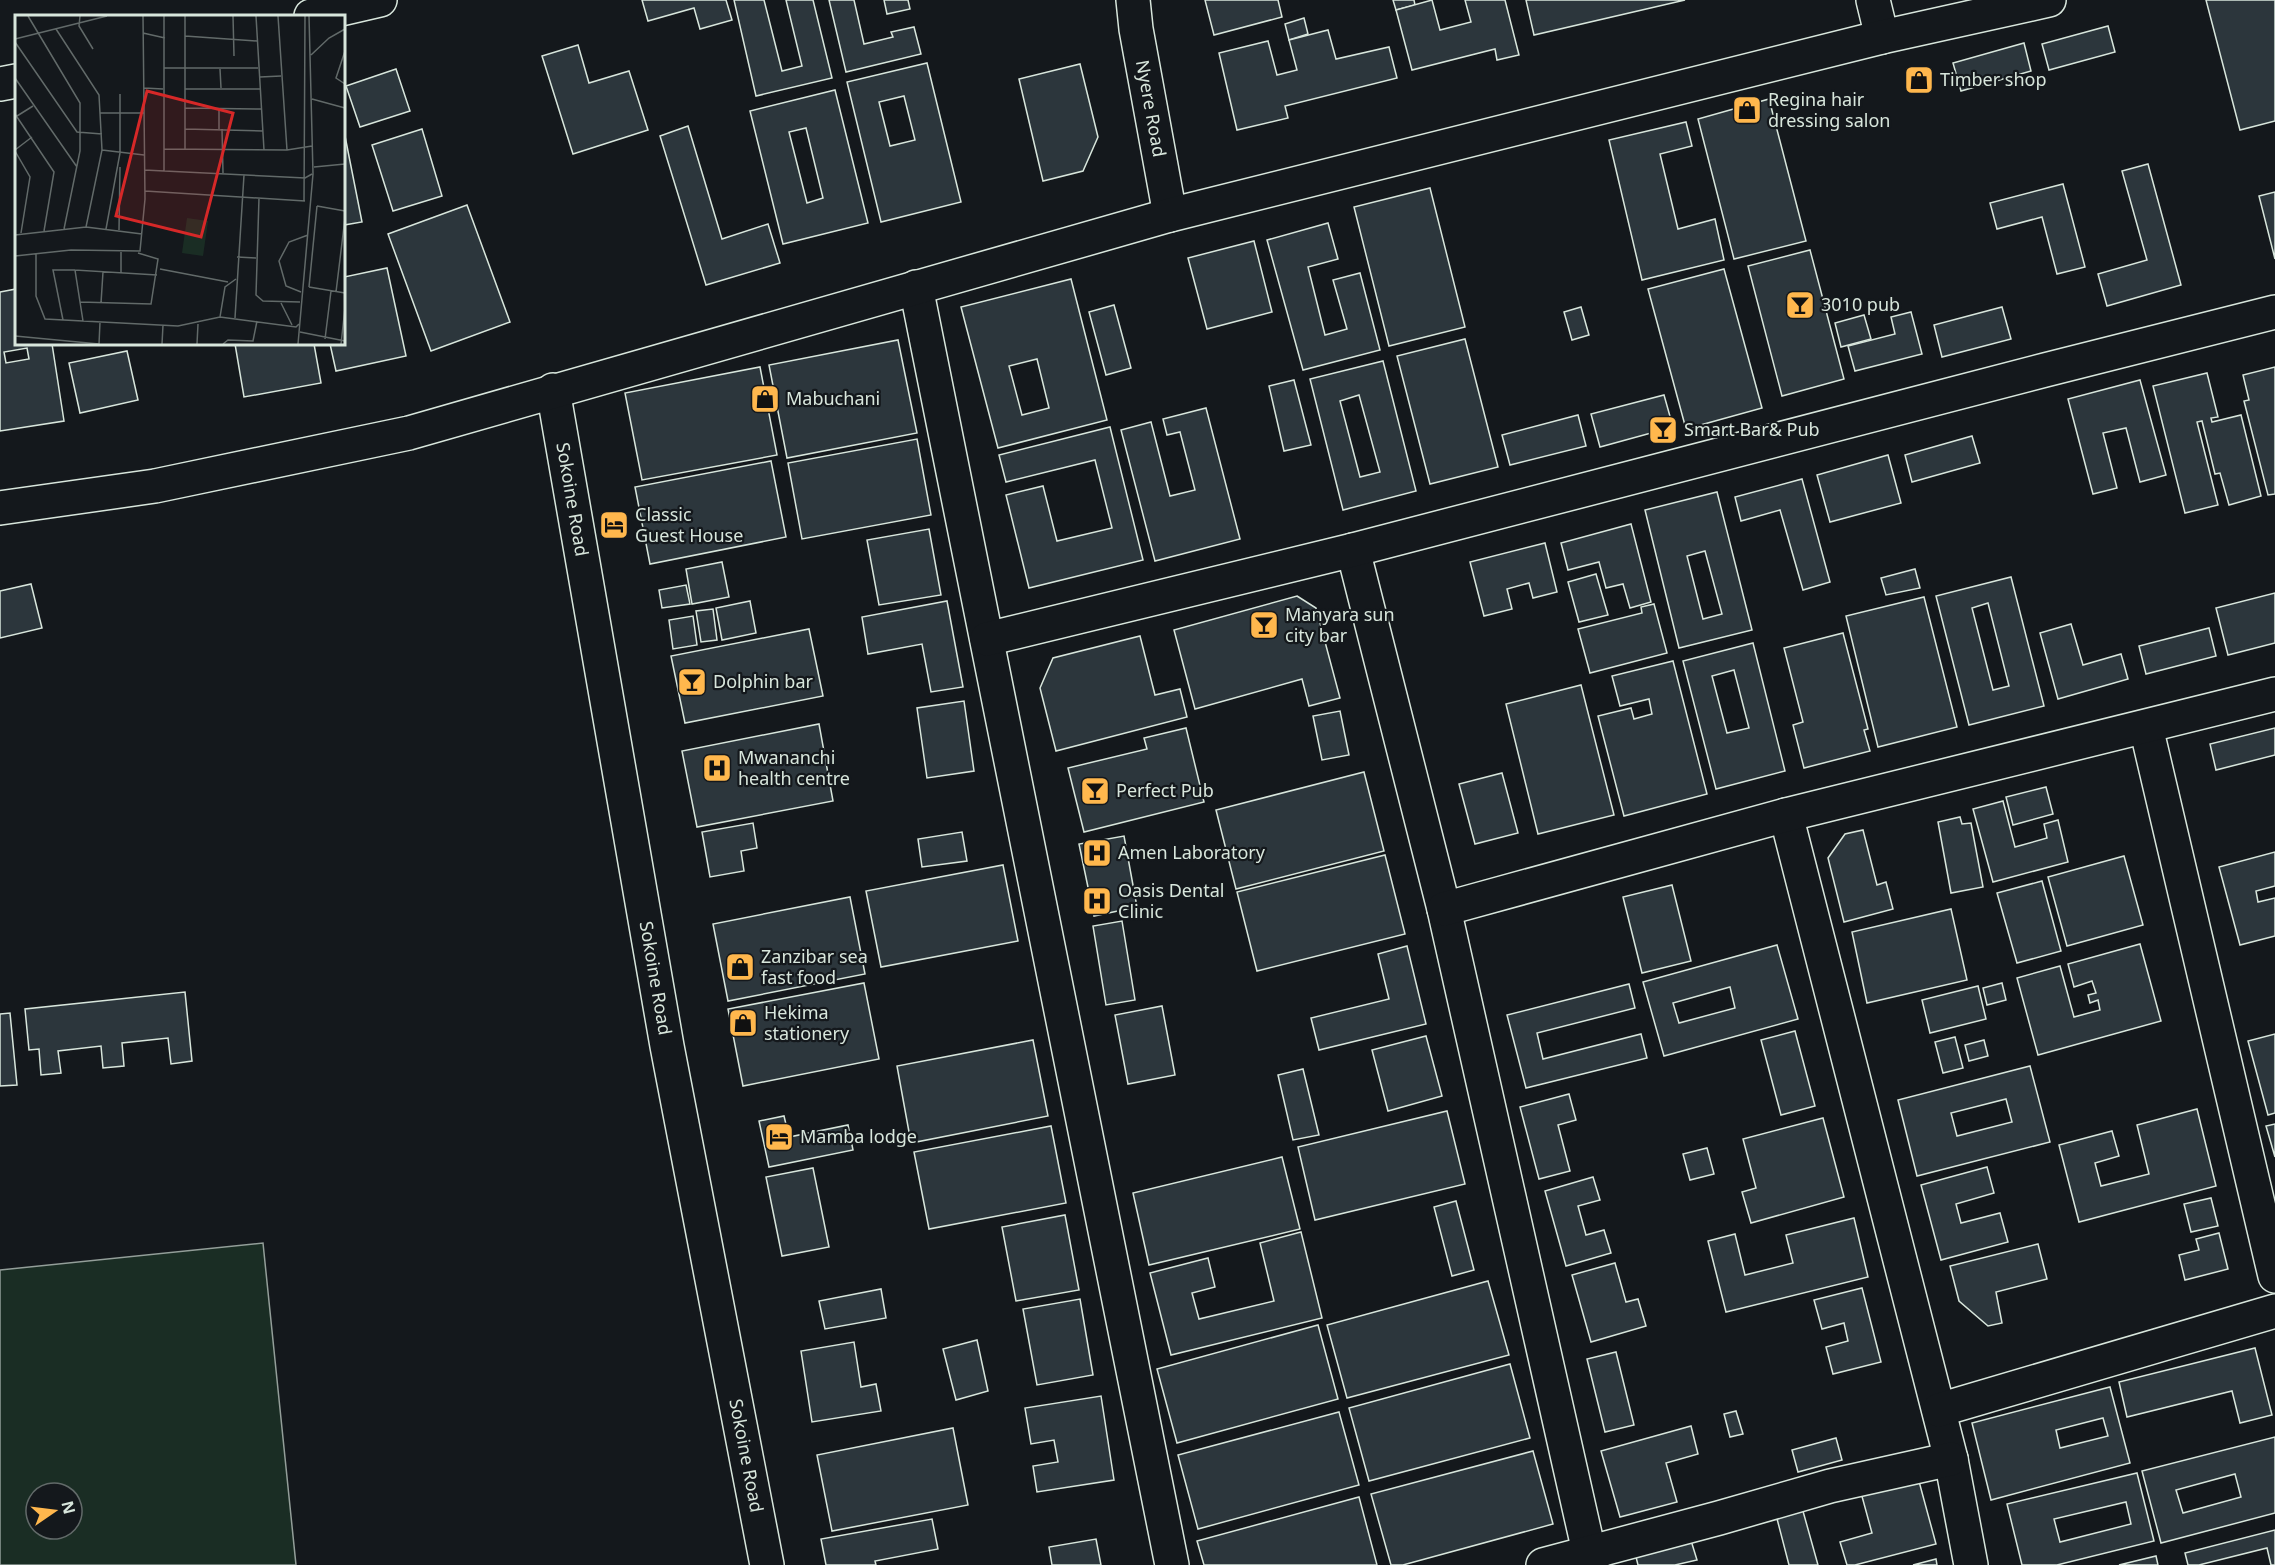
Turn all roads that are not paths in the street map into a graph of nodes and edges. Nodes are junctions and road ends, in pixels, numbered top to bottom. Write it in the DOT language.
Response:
graph roads {
  1 [pos="380,0"];
  2 [pos="1133,0"];
  3 [pos="1872,0"];
  4 [pos="2049,0"];
  5 [pos="315,15"];
  6 [pos="1882,37"];
  7 [pos="15,81"];
  8 [pos="0,84"];
  9 [pos="1170,215"];
  10 [pos="916,287"];
  11 [pos="2275,312"];
  12 [pos="553,390"];
  13 [pos="0,508"];
  14 [pos="1353,550"];
  15 [pos="987,639"];
  16 [pos="2275,694"];
  17 [pos="2146,727"];
  18 [pos="1786,815"];
  19 [pos="1443,909"];
  20 [pos="2275,1276"];
  21 [pos="2275,1311"];
  22 [pos="1939,1410"];
  23 [pos="1951,1459"];
  24 [pos="1590,1559"];
  25 [pos="767,1565"];
  26 [pos="1172,1565"];
  27 [pos="1543,1565"];
  28 [pos="1971,1565"];
  1 -- 5 [label="street"];
  2 -- 9 [label="street, Nyere Road"];
  3 -- 6 [label="street"];
  4 -- 6 [label="street"];
  6 -- 9 [label="street"];
  7 -- 8 [label="street"];
  9 -- 10 [label="street"];
  10 -- 12 [label="street"];
  10 -- 15 [label="street"];
  11 -- 14 [label="street"];
  12 -- 13 [label="street"];
  12 -- 25 [label="street, Sokoine Road"];
  14 -- 15 [label="street"];
  14 -- 19 [label="street"];
  15 -- 26 [label="street"];
  16 -- 17 [label="street"];
  17 -- 18 [label="street"];
  17 -- 20 [label="street"];
  18 -- 19 [label="street"];
  18 -- 22 [label="street"];
  19 -- 24 [label="street"];
  21 -- 22 [label="street"];
  22 -- 23 [label="street"];
  23 -- 24 [label="street"];
  23 -- 28 [label="street"];
  24 -- 27 [label="street"];
}
